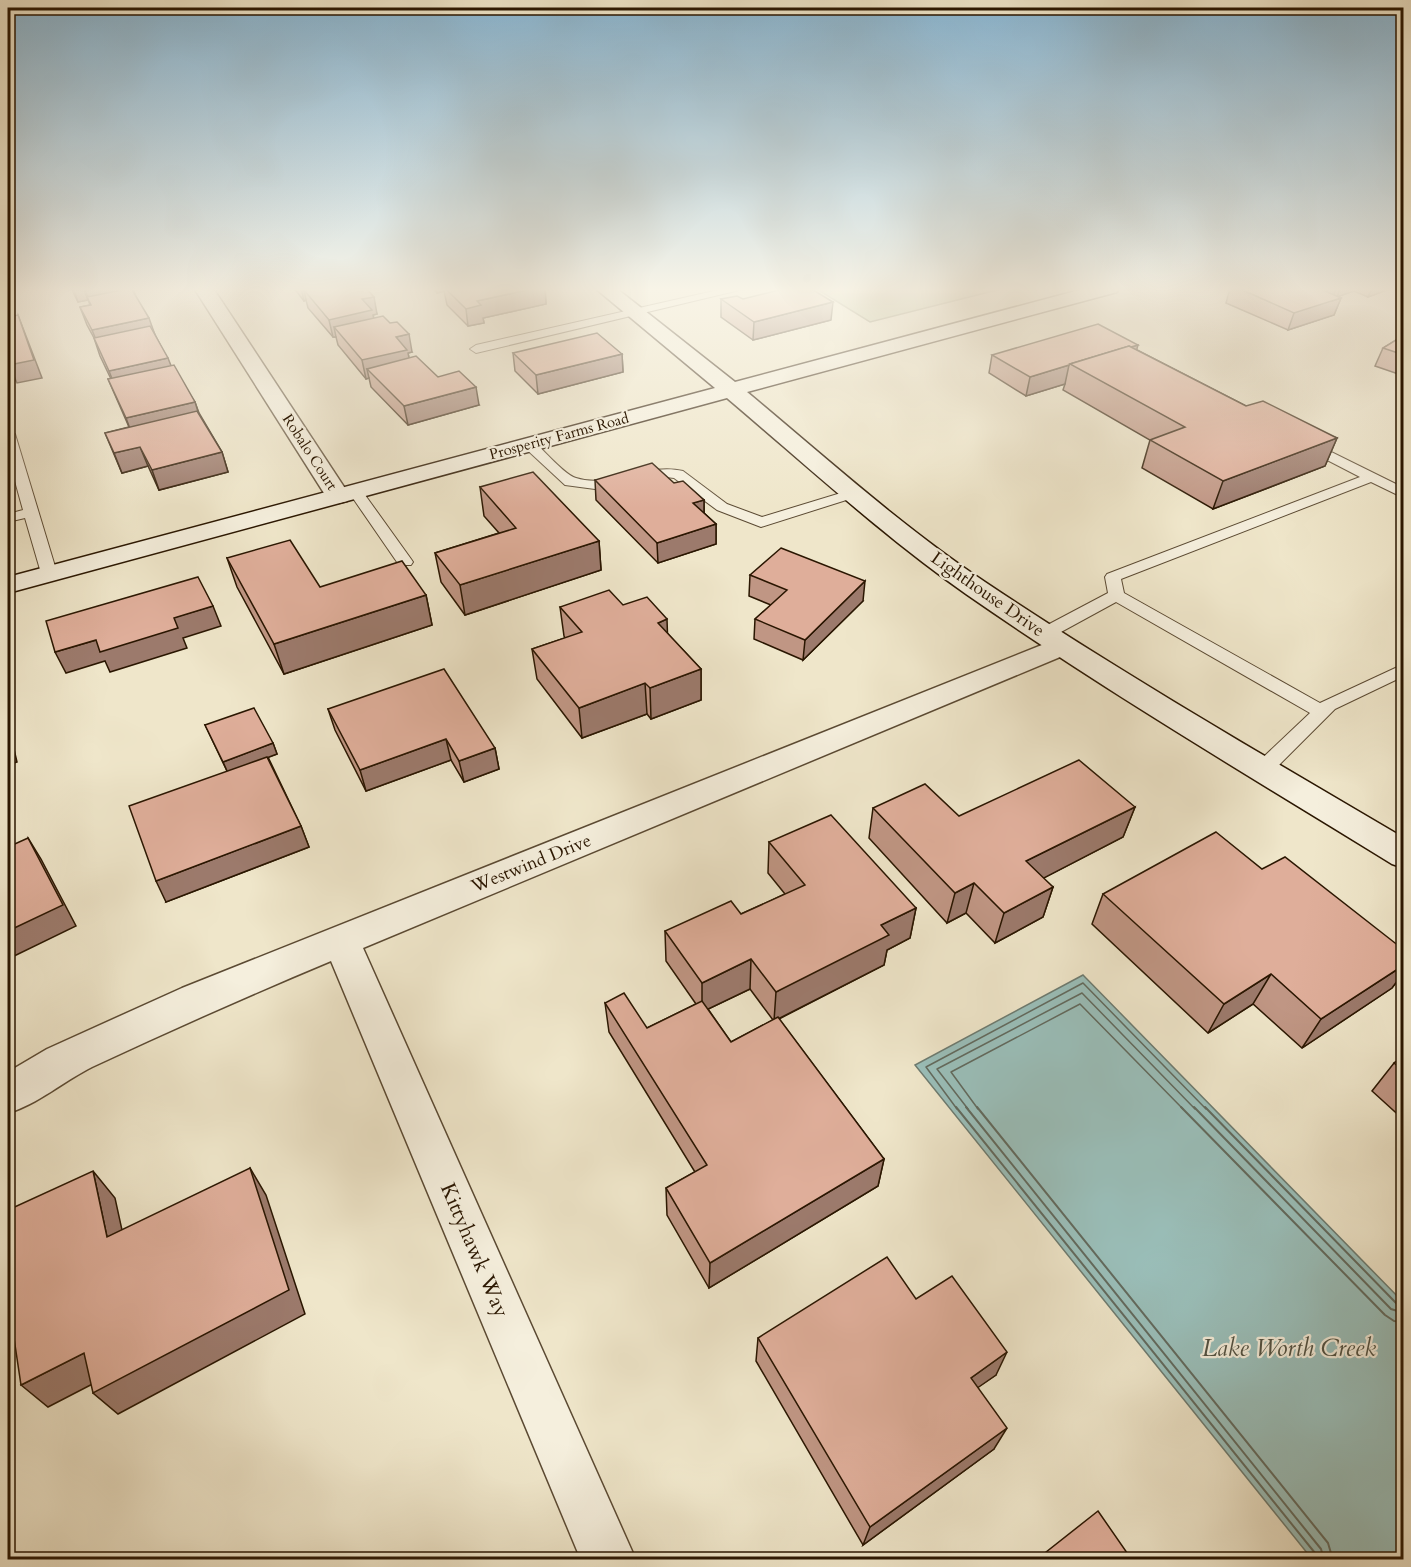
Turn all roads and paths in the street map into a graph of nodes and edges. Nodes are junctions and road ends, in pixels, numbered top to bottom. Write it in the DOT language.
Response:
graph roads {
  1 [pos="254,361"];
  2 [pos="695,361"];
  3 [pos="838,361"];
  4 [pos="731,390"];
  5 [pos="8,434"];
  6 [pos="1290,435"];
  7 [pos="529,444"];
  8 [pos="1372,477"];
  9 [pos="346,493"];
  10 [pos="854,493"];
  11 [pos="1404,494"];
  12 [pos="31,512"];
  13 [pos="8,518"];
  14 [pos="405,562"];
  15 [pos="50,573"];
  16 [pos="8,585"];
  17 [pos="1116,595"];
  18 [pos="1053,640"];
  19 [pos="1404,669"];
  20 [pos="1322,712"];
  21 [pos="1263,769"];
  22 [pos="1404,855"];
  23 [pos="341,941"];
  24 [pos="8,1094"];
  25 [pos="609,1560"];
  1 -- 9 [label="street, Robalo Court"];
  2 -- 4 [label="street, Lighthouse Drive"];
  3 -- 4 [label="street, Prosperity Farms Road"];
  4 -- 7 [label="street, Prosperity Farms Road"];
  4 -- 10 [label="street, Lighthouse Drive"];
  5 -- 12 [label="lane"];
  6 -- 8 [label="lane"];
  7 -- 9 [label="street, Prosperity Farms Road"];
  7 -- 10 [label="lane"];
  8 -- 11 [label="lane"];
  8 -- 17 [label="lane"];
  9 -- 14 [label="lane"];
  9 -- 15 [label="street, Prosperity Farms Road"];
  10 -- 18 [label="street, Lighthouse Drive"];
  12 -- 13 [label="lane"];
  12 -- 15 [label="lane"];
  15 -- 16 [label="street, Prosperity Farms Road"];
  17 -- 18 [label="lane"];
  17 -- 20 [label="lane"];
  18 -- 21 [label="street, Lighthouse Drive"];
  18 -- 23 [label="street, Westwind Drive"];
  19 -- 20 [label="lane"];
  20 -- 21 [label="lane"];
  21 -- 22 [label="street, Lighthouse Drive"];
  23 -- 24 [label="street, Westwind Drive"];
  23 -- 25 [label="street, Kittyhawk Way"];
}
